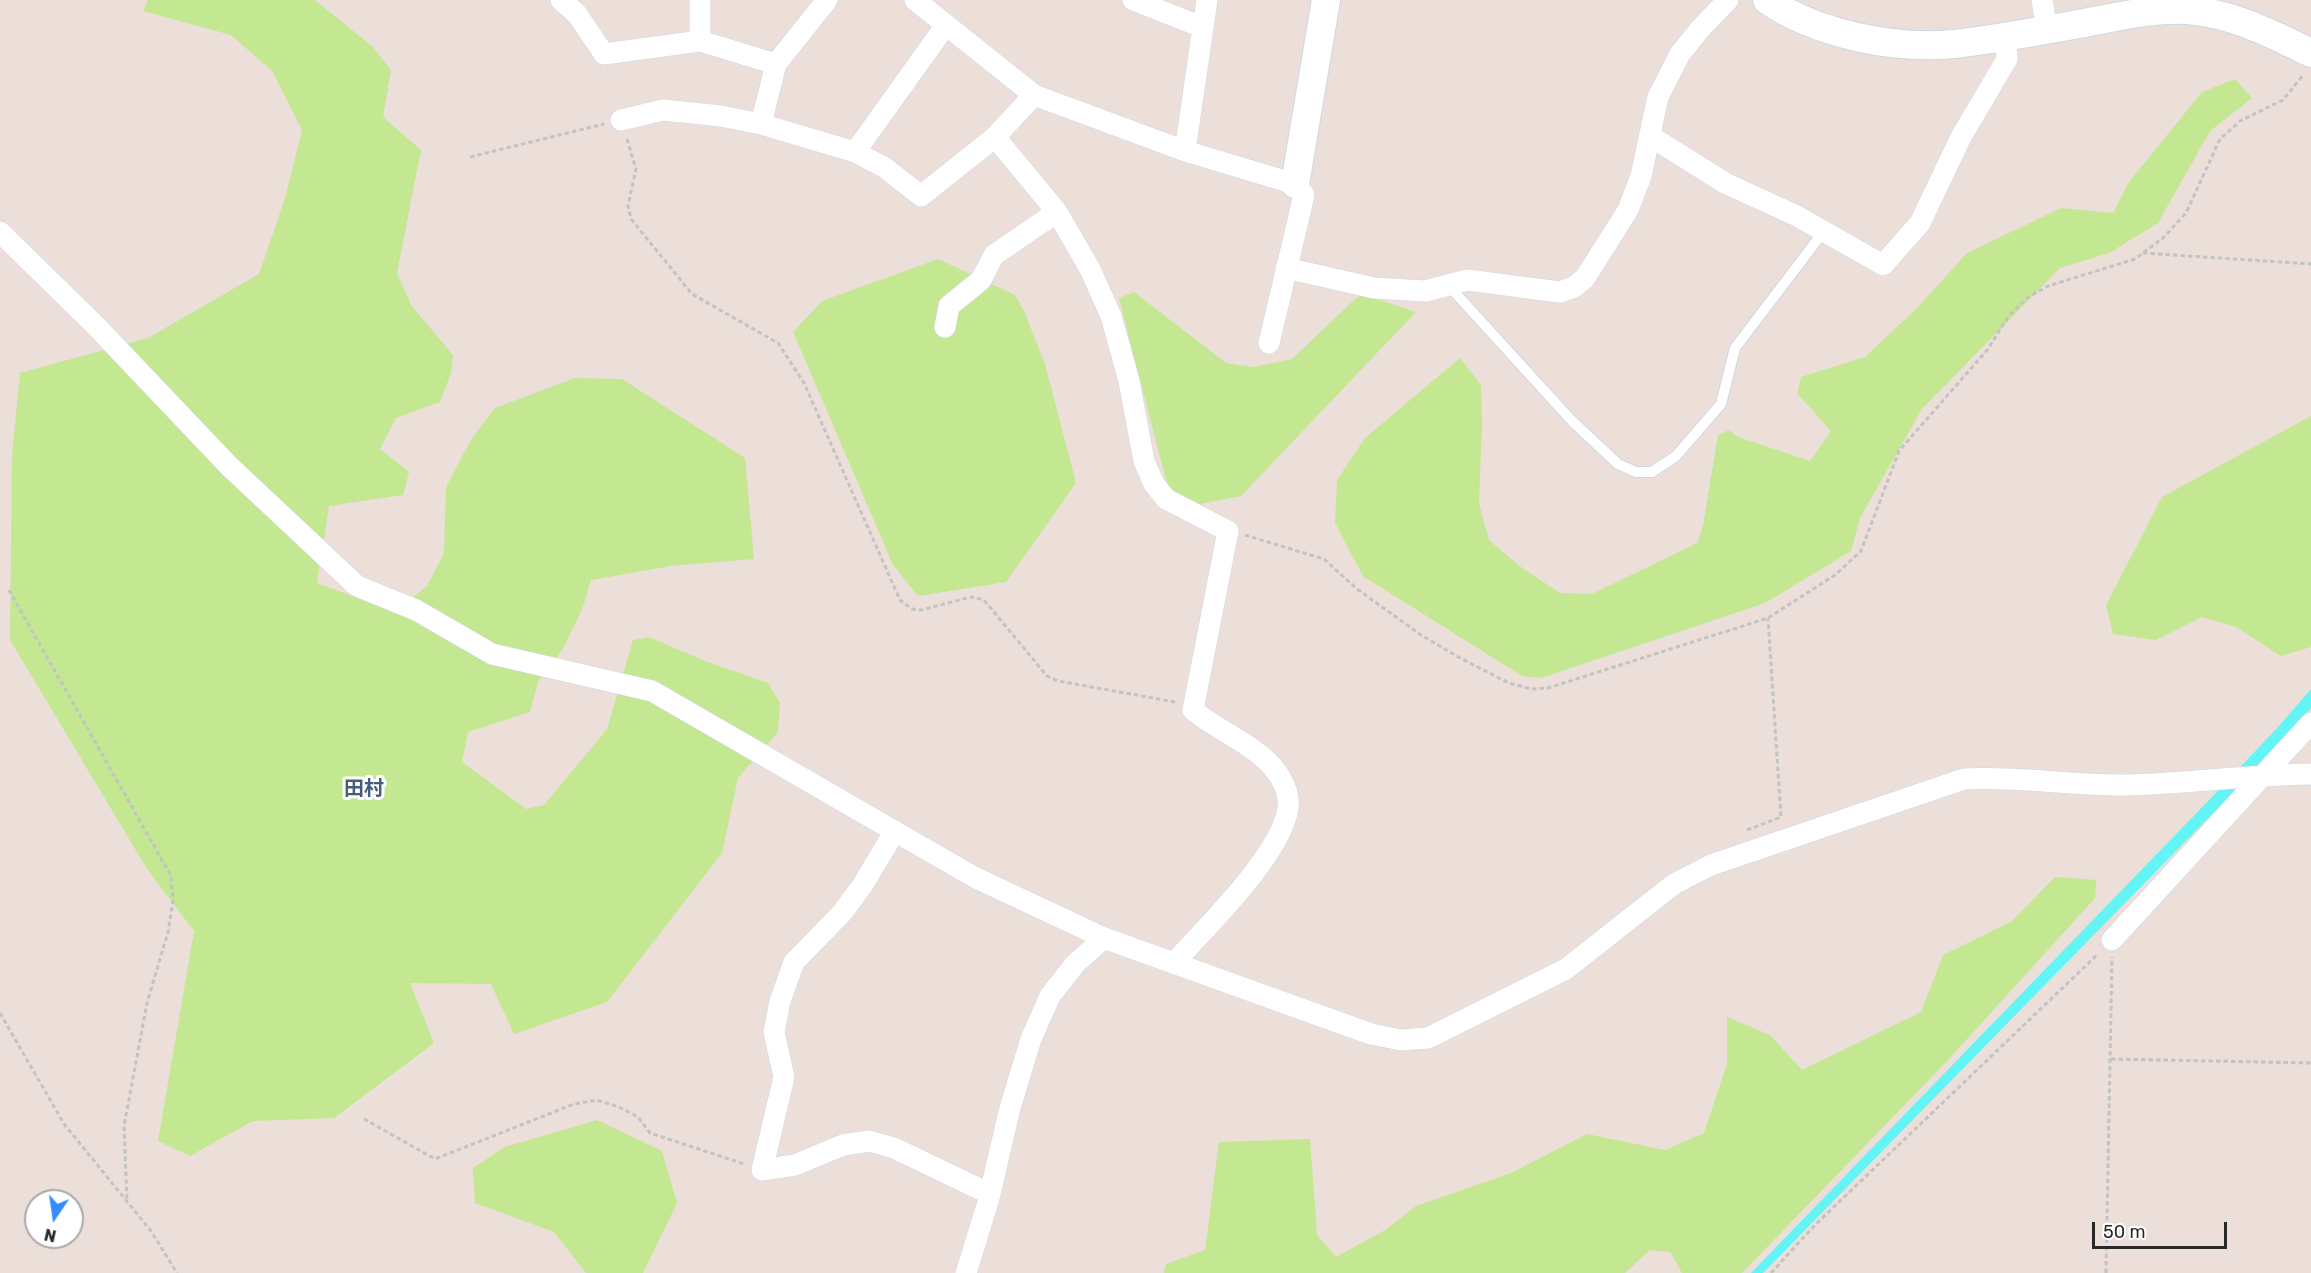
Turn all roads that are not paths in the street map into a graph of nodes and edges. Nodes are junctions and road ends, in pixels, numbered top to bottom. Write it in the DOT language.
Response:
graph roads {
  1 [pos="561,0"];
  2 [pos="700,0"];
  3 [pos="827,0"];
  4 [pos="915,0"];
  5 [pos="1133,0"];
  6 [pos="1207,0"];
  7 [pos="1326,0"];
  8 [pos="1728,0"];
  9 [pos="1767,0"];
  10 [pos="2042,0"];
  11 [pos="946,25"];
  12 [pos="1202,27"];
  13 [pos="2047,29"];
  14 [pos="2006,36"];
  15 [pos="700,41"];
  16 [pos="2308,63"];
  17 [pos="776,64"];
  18 [pos="1034,95"];
  19 [pos="621,120"];
  20 [pos="761,124"];
  21 [pos="1650,136"];
  22 [pos="995,137"];
  23 [pos="1185,151"];
  24 [pos="855,152"];
  25 [pos="1295,184"];
  26 [pos="1058,212"];
  27 [pos="1824,231"];
  28 [pos="0,232"];
  29 [pos="1286,268"];
  30 [pos="1448,285"];
  31 [pos="945,327"];
  32 [pos="1269,343"];
  33 [pos="2311,723"];
  34 [pos="2311,744"];
  35 [pos="2311,774"];
  36 [pos="2266,775"];
  37 [pos="895,831"];
  38 [pos="1104,938"];
  39 [pos="2112,940"];
  40 [pos="1174,963"];
  41 [pos="990,1194"];
  42 [pos="966,1273"];
  1 -- 15 [label="street"];
  2 -- 15 [label="street"];
  3 -- 17 [label="street"];
  4 -- 11 [label="street"];
  5 -- 12 [label="street"];
  6 -- 12 [label="street"];
  7 -- 25 [label="street"];
  8 -- 21 [label="street"];
  9 -- 14 [label="street"];
  10 -- 13 [label="street"];
  11 -- 18 [label="street"];
  11 -- 24 [label="street"];
  12 -- 23 [label="street"];
  13 -- 14 [label="street"];
  13 -- 16 [label="street"];
  14 -- 27 [label="street"];
  15 -- 17 [label="street"];
  17 -- 20 [label="street"];
  18 -- 22 [label="street"];
  18 -- 23 [label="street"];
  19 -- 20 [label="street"];
  20 -- 24 [label="street"];
  21 -- 27 [label="street"];
  21 -- 30 [label="street"];
  22 -- 24 [label="street"];
  22 -- 26 [label="street"];
  23 -- 25 [label="street"];
  25 -- 29 [label="street"];
  26 -- 31 [label="street"];
  26 -- 40 [label="street"];
  27 -- 30 [label="lane"];
  28 -- 37 [label="street"];
  29 -- 30 [label="street"];
  29 -- 32 [label="street"];
  33 -- 36 [label="street"];
  34 -- 36 [label="street"];
  35 -- 36 [label="street"];
  36 -- 39 [label="street"];
  36 -- 40 [label="street"];
  37 -- 38 [label="street"];
  37 -- 41 [label="street"];
  38 -- 40 [label="street"];
  38 -- 41 [label="street"];
  41 -- 42 [label="street"];
}
